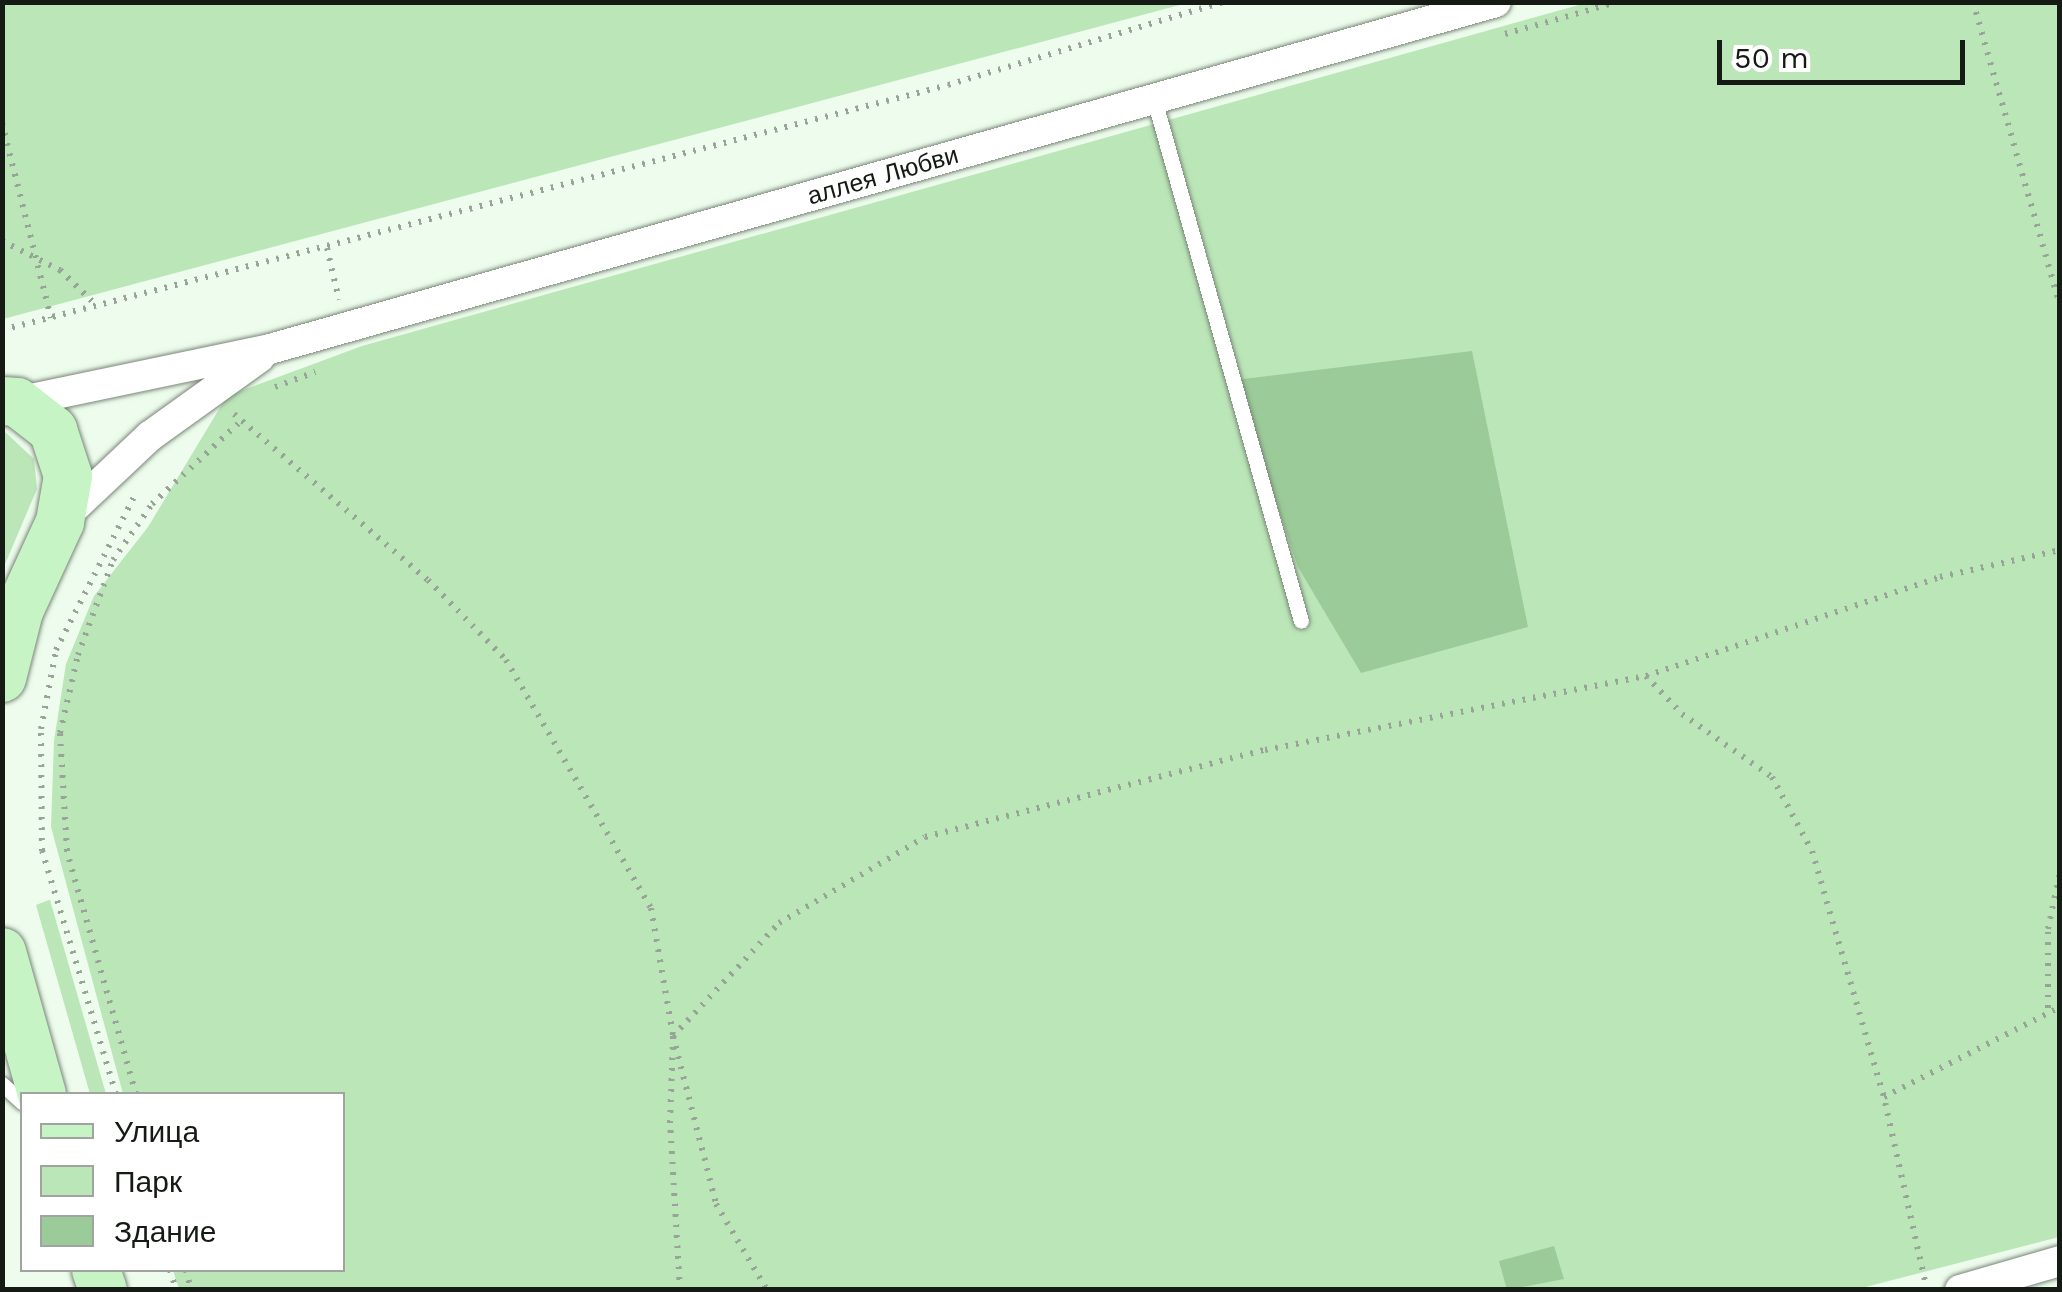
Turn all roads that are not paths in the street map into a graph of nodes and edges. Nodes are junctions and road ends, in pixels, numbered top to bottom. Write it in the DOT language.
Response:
graph roads {
  1 [pos="1496,2"];
  2 [pos="1154,99"];
  3 [pos="270,349"];
  4 [pos="10,401"];
  5 [pos="60,522"];
  6 [pos="1301,621"];
  7 [pos="2,678"];
  8 [pos="2,952"];
  9 [pos="41,1092"];
  10 [pos="2060,1262"];
  11 [pos="1960,1290"];
  1 -- 2 [label="street, аллея Любви"];
  2 -- 3 [label="street, аллея Любви"];
  2 -- 6 [label="lane"];
  3 -- 4 [label="street, аллея Любви"];
  3 -- 5 [label="street, аллея Любви"];
  4 -- 5 [label="main road"];
  5 -- 7 [label="main road"];
  8 -- 9 [label="main road"];
  10 -- 11 [label="street"];
}
